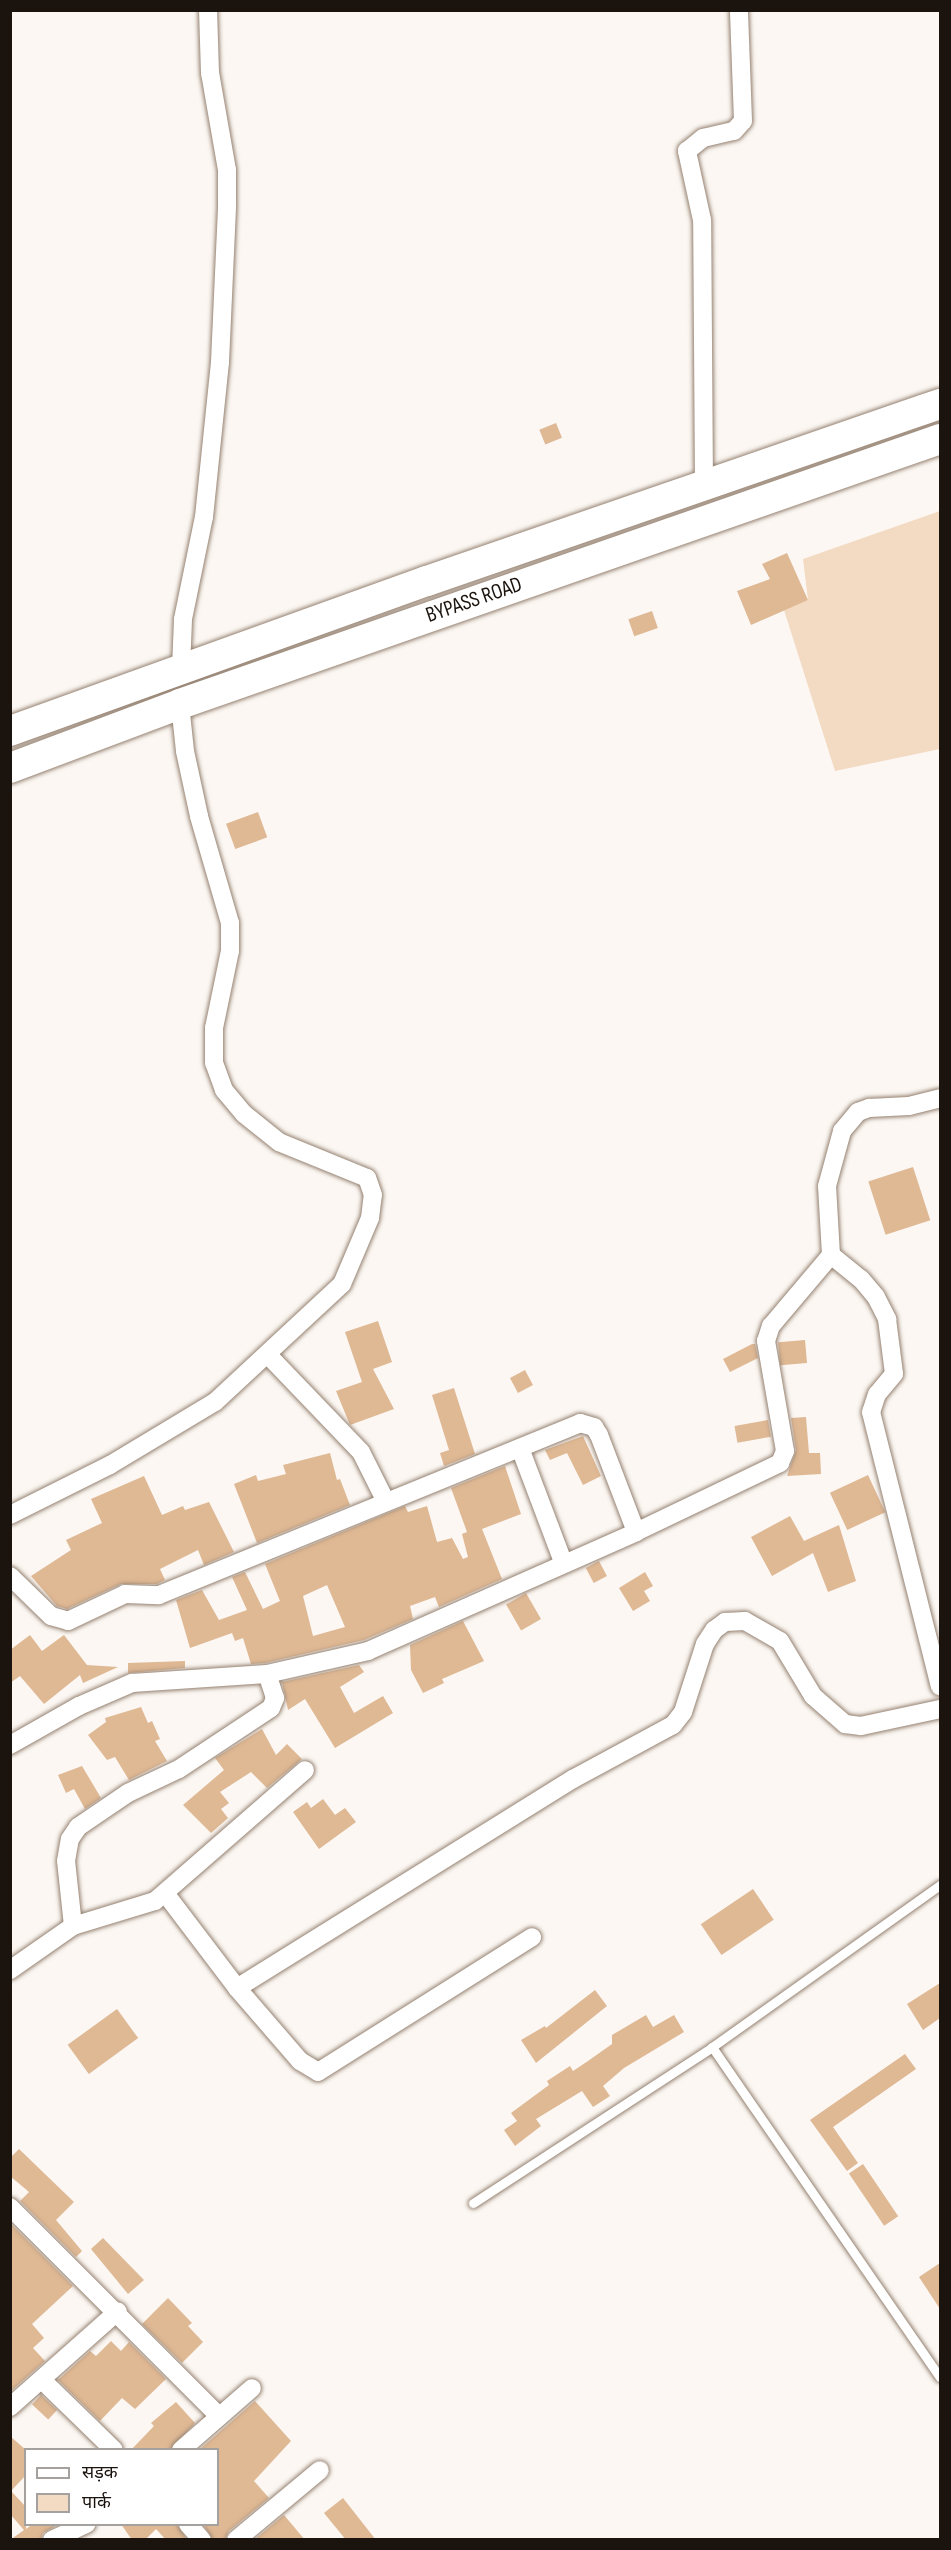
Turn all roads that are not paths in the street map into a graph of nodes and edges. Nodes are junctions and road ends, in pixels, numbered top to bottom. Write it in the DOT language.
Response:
graph roads {
  1 [pos="208,10"];
  2 [pos="739,10"];
  3 [pos="940,404"];
  4 [pos="940,439"];
  5 [pos="704,485"];
  6 [pos="181,669"];
  7 [pos="180,704"];
  8 [pos="10,731"];
  9 [pos="10,768"];
  10 [pos="940,1098"];
  11 [pos="831,1255"];
  12 [pos="268,1355"];
  13 [pos="520,1448"];
  14 [pos="386,1502"];
  15 [pos="10,1515"];
  16 [pos="636,1532"];
  17 [pos="563,1563"];
  18 [pos="10,1576"];
  19 [pos="267,1674"];
  20 [pos="940,1686"];
  21 [pos="940,1709"];
  22 [pos="10,1745"];
  23 [pos="305,1770"];
  24 [pos="940,1885"];
  25 [pos="165,1893"];
  26 [pos="73,1926"];
  27 [pos="532,1936"];
  28 [pos="10,1970"];
  29 [pos="237,1988"];
  30 [pos="712,2046"];
  31 [pos="473,2204"];
  32 [pos="10,2207"];
  33 [pos="118,2311"];
  34 [pos="940,2377"];
  35 [pos="42,2380"];
  36 [pos="252,2388"];
  37 [pos="10,2407"];
  38 [pos="219,2416"];
  39 [pos="112,2448"];
  40 [pos="183,2448"];
  41 [pos="320,2470"];
  42 [pos="82,2526"];
  43 [pos="190,2526"];
  44 [pos="52,2540"];
  45 [pos="202,2540"];
  46 [pos="236,2540"];
  1 -- 6 [label="street"];
  2 -- 5 [label="street"];
  3 -- 5 [label="main road, BYPASS ROAD"];
  4 -- 7 [label="main road, BYPASS ROAD"];
  5 -- 6 [label="main road, BYPASS ROAD"];
  6 -- 8 [label="main road, BYPASS ROAD"];
  7 -- 9 [label="main road, BYPASS ROAD"];
  7 -- 12 [label="street"];
  10 -- 11 [label="street"];
  11 -- 16 [label="street"];
  11 -- 20 [label="street"];
  12 -- 14 [label="street"];
  12 -- 15 [label="street"];
  13 -- 14 [label="street"];
  13 -- 16 [label="street"];
  13 -- 17 [label="street"];
  14 -- 18 [label="street"];
  16 -- 17 [label="street"];
  17 -- 19 [label="street"];
  19 -- 22 [label="street"];
  19 -- 26 [label="street"];
  21 -- 29 [label="street"];
  23 -- 25 [label="street"];
  24 -- 30 [label="lane"];
  25 -- 26 [label="street"];
  25 -- 29 [label="street"];
  26 -- 28 [label="street"];
  27 -- 29 [label="street"];
  30 -- 31 [label="lane"];
  30 -- 34 [label="lane"];
  32 -- 33 [label="street"];
  33 -- 35 [label="street"];
  33 -- 38 [label="street"];
  35 -- 37 [label="street"];
  35 -- 39 [label="street"];
  36 -- 38 [label="street"];
  38 -- 40 [label="street"];
  41 -- 46 [label="street"];
  42 -- 44 [label="street"];
  43 -- 45 [label="street"];
}
